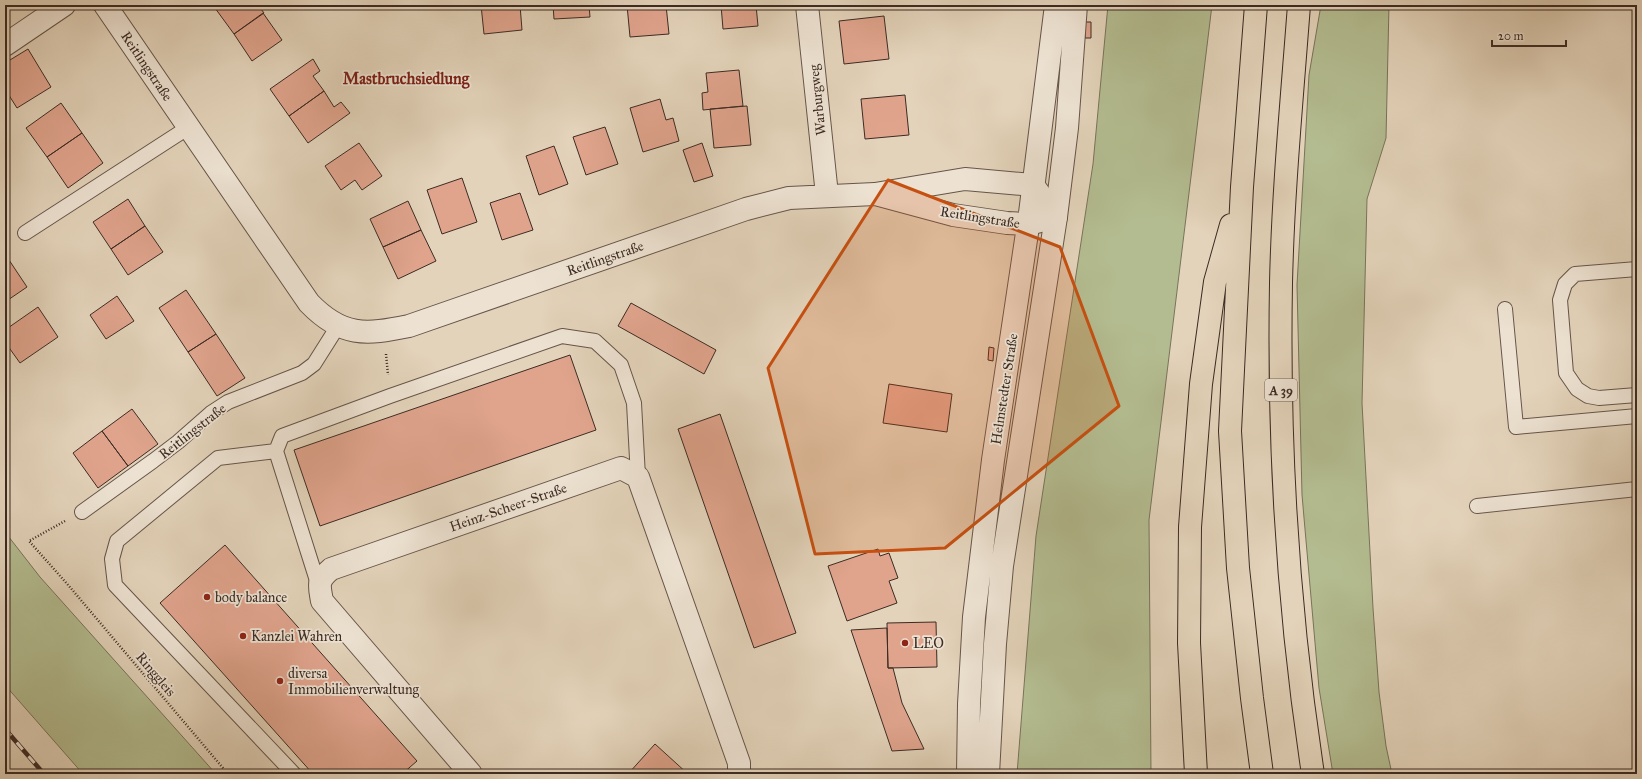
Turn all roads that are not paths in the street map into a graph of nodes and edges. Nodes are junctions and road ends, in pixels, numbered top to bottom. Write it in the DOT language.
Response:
graph roads {
  1 [pos="64,5"];
  2 [pos="105,5"];
  3 [pos="807,5"];
  4 [pos="1056,5"];
  5 [pos="1076,5"];
  6 [pos="1256,5"];
  7 [pos="1299,5"];
  8 [pos="5,44"];
  9 [pos="189,128"];
  10 [pos="1033,185"];
  11 [pos="1242,187"];
  12 [pos="875,194"];
  13 [pos="827,195"];
  14 [pos="1056,217"];
  15 [pos="1028,224"];
  16 [pos="25,233"];
  17 [pos="1637,269"];
  18 [pos="1505,309"];
  19 [pos="338,326"];
  20 [pos="1637,395"];
  21 [pos="1637,416"];
  22 [pos="276,451"];
  23 [pos="638,477"];
  24 [pos="1637,489"];
  25 [pos="1477,506"];
  26 [pos="82,512"];
  27 [pos="319,587"];
  28 [pos="294,774"];
  29 [pos="471,774"];
  30 [pos="739,774"];
  31 [pos="968,774"];
  32 [pos="988,774"];
  33 [pos="1196,774"];
  34 [pos="1262,774"];
  35 [pos="1313,774"];
  1 -- 8 [label="street"];
  2 -- 9 [label="street, Reitlingstraße"];
  3 -- 13 [label="street, Warburgweg"];
  4 -- 10 [label="street, Helmstedter Straße"];
  5 -- 14 [label="street, Helmstedter Straße"];
  6 -- 11 [label="highway"];
  7 -- 35 [label="highway, A 39"];
  9 -- 16 [label="lane"];
  9 -- 19 [label="street, Reitlingstraße"];
  10 -- 12 [label="street, Reitlingstraße"];
  10 -- 14 [label="street"];
  10 -- 15 [label="street, Helmstedter Straße"];
  11 -- 33 [label="highway"];
  11 -- 34 [label="highway"];
  12 -- 13 [label="street, Reitlingstraße"];
  12 -- 15 [label="street, Reitlingstraße"];
  13 -- 19 [label="street, Reitlingstraße"];
  14 -- 15 [label="street, Reitlingstraße"];
  14 -- 32 [label="street, Helmstedter Straße"];
  15 -- 31 [label="street, Helmstedter Straße"];
  17 -- 20 [label="lane"];
  18 -- 21 [label="lane"];
  19 -- 26 [label="lane, Reitlingstraße"];
  22 -- 23 [label="lane"];
  22 -- 27 [label="lane"];
  22 -- 28 [label="lane"];
  23 -- 27 [label="street, Heinz-Scheer-Straße"];
  23 -- 30 [label="street"];
  24 -- 25 [label="lane"];
  27 -- 29 [label="street"];
}
